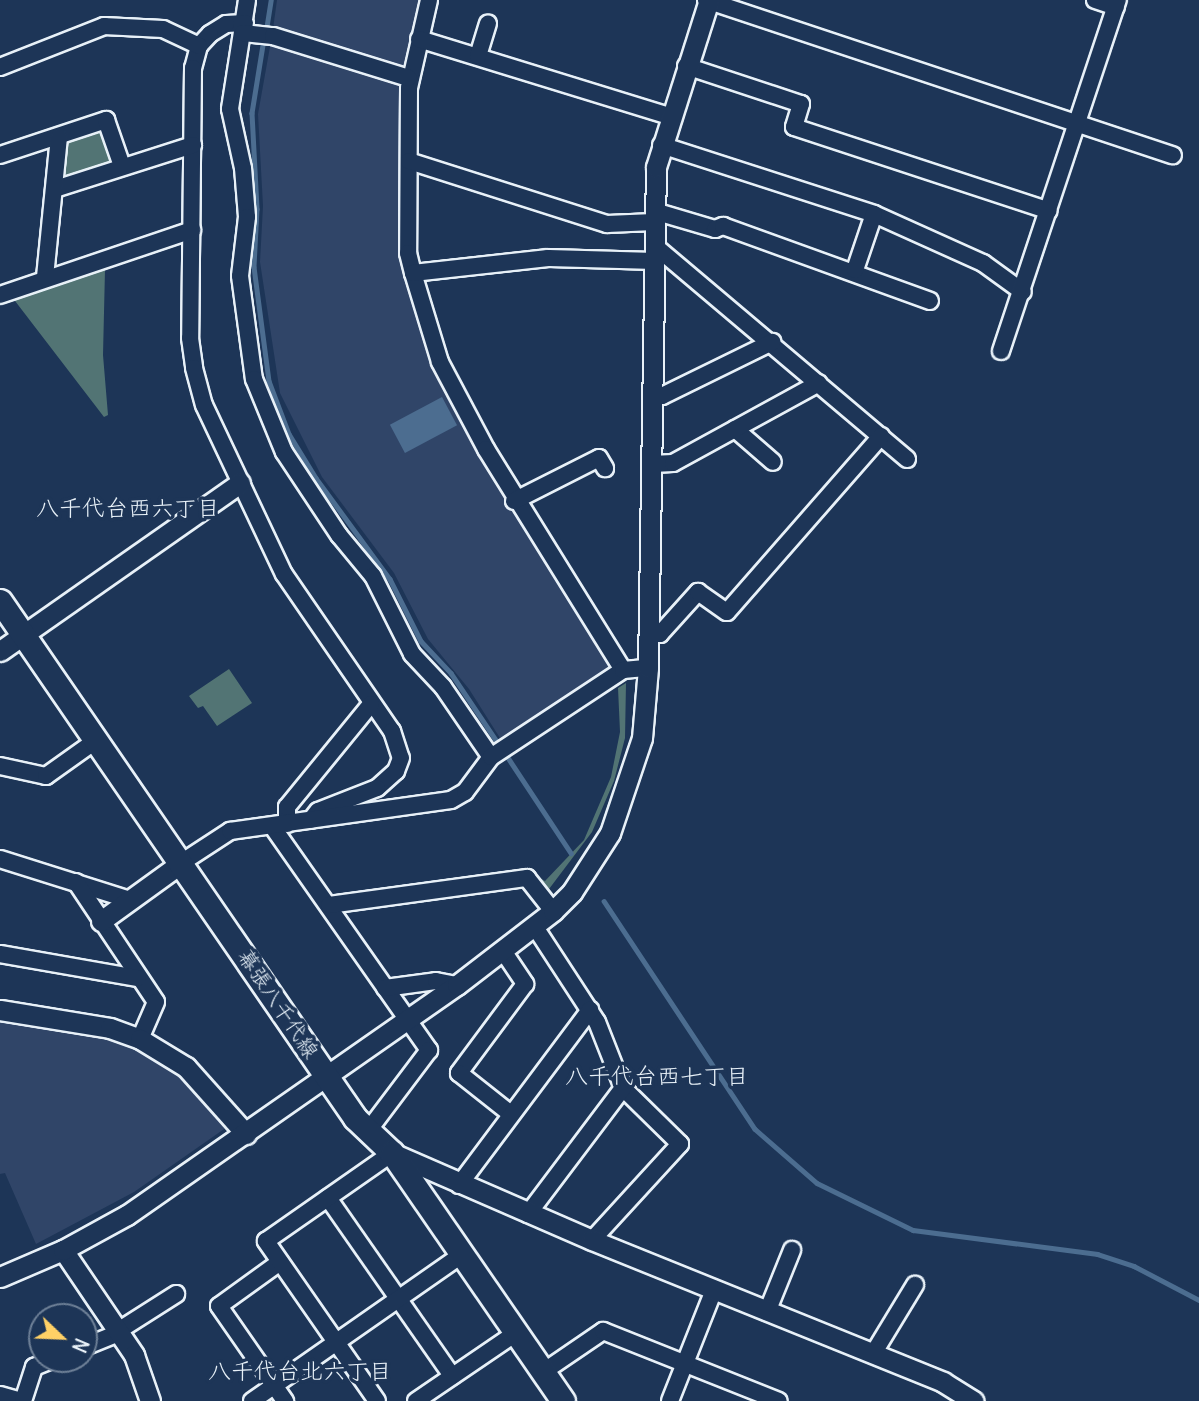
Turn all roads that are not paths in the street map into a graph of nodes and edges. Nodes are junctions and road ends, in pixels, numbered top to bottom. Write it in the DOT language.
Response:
graph roads {
  1 [pos="247,0"];
  2 [pos="429,0"];
  3 [pos="708,0"];
  4 [pos="1095,0"];
  5 [pos="1117,3"];
  6 [pos="488,24"];
  7 [pos="255,31"];
  8 [pos="419,39"];
  9 [pos="199,46"];
  10 [pos="478,56"];
  11 [pos="686,66"];
  12 [pos="0,67"];
  13 [pos="409,78"];
  14 [pos="670,116"];
  15 [pos="1077,123"];
  16 [pos="59,137"];
  17 [pos="193,145"];
  18 [pos="661,145"];
  19 [pos="0,155"];
  20 [pos="1172,155"];
  21 [pos="409,161"];
  22 [pos="122,166"];
  23 [pos="55,189"];
  24 [pos="1049,211"];
  25 [pos="874,214"];
  26 [pos="654,217"];
  27 [pos="192,230"];
  28 [pos="655,254"];
  29 [pos="855,270"];
  30 [pos="413,272"];
  31 [pos="45,277"];
  32 [pos="1023,292"];
  33 [pos="0,295"];
  34 [pos="930,301"];
  35 [pos="772,342"];
  36 [pos="1001,351"];
  37 [pos="819,383"];
  38 [pos="653,395"];
  39 [pos="735,429"];
  40 [pos="881,436"];
  41 [pos="907,459"];
  42 [pos="773,462"];
  43 [pos="652,464"];
  44 [pos="605,468"];
  45 [pos="240,483"];
  46 [pos="514,501"];
  47 [pos="0,601"];
  48 [pos="648,629"];
  49 [pos="22,633"];
  50 [pos="0,651"];
  51 [pos="648,668"];
  52 [pos="623,670"];
  53 [pos="371,704"];
  54 [pos="95,741"];
  55 [pos="498,752"];
  56 [pos="0,766"];
  57 [pos="311,820"];
  58 [pos="280,825"];
  59 [pos="0,859"];
  60 [pos="181,863"];
  61 [pos="76,882"];
  62 [pos="130,900"];
  63 [pos="329,905"];
  64 [pos="553,911"];
  65 [pos="101,921"];
  66 [pos="535,927"];
  67 [pos="503,951"];
  68 [pos="0,954"];
  69 [pos="138,978"];
  70 [pos="457,985"];
  71 [pos="385,988"];
  72 [pos="0,1010"];
  73 [pos="590,1010"];
  74 [pos="407,1021"];
  75 [pos="140,1039"];
  76 [pos="328,1078"];
  77 [pos="622,1088"];
  78 [pos="511,1114"];
  79 [pos="368,1131"];
  80 [pos="246,1134"];
  81 [pos="391,1153"];
  82 [pos="459,1185"];
  83 [pos="328,1198"];
  84 [pos="528,1214"];
  85 [pos="592,1240"];
  86 [pos="63,1250"];
  87 [pos="792,1250"];
  88 [pos="461,1255"];
  89 [pos="280,1262"];
  90 [pos="0,1277"];
  91 [pos="915,1285"];
  92 [pos="714,1290"];
  93 [pos="176,1294"];
  94 [pos="398,1299"];
  95 [pos="767,1312"];
  96 [pos="118,1332"];
  97 [pos="516,1333"];
  98 [pos="98,1341"];
  99 [pos="336,1342"];
  100 [pos="873,1354"];
  101 [pos="684,1364"];
  102 [pos="543,1371"];
  103 [pos="32,1373"];
  104 [pos="452,1376"];
  105 [pos="275,1385"];
  106 [pos="0,1395"];
  107 [pos="558,1399"];
  108 [pos="969,1400"];
  109 [pos="22,1401"];
  110 [pos="150,1401"];
  111 [pos="252,1401"];
  112 [pos="285,1401"];
  113 [pos="377,1401"];
  114 [pos="416,1401"];
  115 [pos="670,1401"];
  116 [pos="779,1401"];
  1 -- 7 [label="street"];
  2 -- 8 [label="street"];
  3 -- 11 [label="street"];
  3 -- 15 [label="street"];
  4 -- 5 [label="street"];
  5 -- 15 [label="street"];
  6 -- 10 [label="street"];
  7 -- 9 [label="street"];
  7 -- 13 [label="street"];
  7 -- 55 [label="street"];
  8 -- 10 [label="street"];
  8 -- 13 [label="street"];
  9 -- 12 [label="street"];
  9 -- 17 [label="street"];
  10 -- 14 [label="street"];
  11 -- 14 [label="street"];
  11 -- 24 [label="street"];
  13 -- 21 [label="street"];
  14 -- 18 [label="street"];
  15 -- 20 [label="street"];
  15 -- 24 [label="street"];
  16 -- 19 [label="street"];
  16 -- 22 [label="street"];
  16 -- 23 [label="street"];
  17 -- 22 [label="street"];
  17 -- 27 [label="street"];
  18 -- 25 [label="street"];
  18 -- 26 [label="street"];
  21 -- 26 [label="street"];
  21 -- 30 [label="street"];
  22 -- 23 [label="street"];
  23 -- 31 [label="street"];
  24 -- 32 [label="street"];
  25 -- 29 [label="street"];
  25 -- 32 [label="street"];
  26 -- 28 [label="street"];
  26 -- 29 [label="street"];
  27 -- 31 [label="street"];
  27 -- 45 [label="street"];
  28 -- 30 [label="street"];
  28 -- 35 [label="street"];
  28 -- 38 [label="street"];
  29 -- 34 [label="street"];
  30 -- 46 [label="street"];
  31 -- 33 [label="street"];
  32 -- 36 [label="street"];
  35 -- 37 [label="street"];
  35 -- 38 [label="street"];
  37 -- 39 [label="street"];
  37 -- 40 [label="street"];
  38 -- 43 [label="street"];
  39 -- 42 [label="street"];
  39 -- 43 [label="street"];
  40 -- 41 [label="street"];
  40 -- 48 [label="street"];
  43 -- 48 [label="street"];
  44 -- 46 [label="street"];
  45 -- 49 [label="street"];
  45 -- 53 [label="street"];
  46 -- 52 [label="street"];
  47 -- 49 [label="main road, 幕張八千代線"];
  48 -- 51 [label="street"];
  49 -- 50 [label="street"];
  49 -- 54 [label="main road, 幕張八千代線"];
  51 -- 52 [label="street"];
  51 -- 64 [label="street"];
  52 -- 55 [label="street"];
  53 -- 57 [label="street"];
  53 -- 58 [label="street"];
  54 -- 56 [label="street"];
  54 -- 60 [label="main road, 幕張八千代線"];
  55 -- 57 [label="street"];
  57 -- 58 [label="street"];
  58 -- 60 [label="street"];
  58 -- 63 [label="street"];
  59 -- 61 [label="street"];
  60 -- 62 [label="street"];
  60 -- 76 [label="main road, 幕張八千代線"];
  61 -- 62 [label="street"];
  61 -- 65 [label="street"];
  62 -- 65 [label="street"];
  63 -- 64 [label="street"];
  63 -- 71 [label="street"];
  64 -- 66 [label="street"];
  65 -- 69 [label="street"];
  66 -- 67 [label="street"];
  66 -- 73 [label="street"];
  67 -- 70 [label="street"];
  67 -- 78 [label="street"];
  68 -- 69 [label="street"];
  69 -- 75 [label="street"];
  70 -- 71 [label="street"];
  70 -- 74 [label="street"];
  71 -- 74 [label="street"];
  72 -- 75 [label="street"];
  73 -- 77 [label="street"];
  73 -- 78 [label="street"];
  74 -- 76 [label="street"];
  74 -- 79 [label="street"];
  75 -- 80 [label="street"];
  76 -- 79 [label="main road, 幕張八千代線"];
  76 -- 80 [label="street"];
  77 -- 84 [label="street"];
  77 -- 85 [label="street"];
  78 -- 82 [label="street"];
  79 -- 81 [label="main road, 幕張八千代線"];
  80 -- 86 [label="street"];
  81 -- 82 [label="street"];
  81 -- 83 [label="street"];
  81 -- 88 [label="main road, 幕張八千代線"];
  82 -- 84 [label="street"];
  83 -- 89 [label="street"];
  83 -- 94 [label="street"];
  84 -- 85 [label="street"];
  85 -- 92 [label="street"];
  86 -- 90 [label="street"];
  86 -- 96 [label="street"];
  87 -- 95 [label="street"];
  88 -- 94 [label="street"];
  88 -- 97 [label="main road, 幕張八千代線"];
  89 -- 99 [label="street"];
  89 -- 105 [label="street"];
  91 -- 100 [label="street"];
  92 -- 95 [label="street"];
  92 -- 101 [label="street"];
  93 -- 96 [label="street"];
  94 -- 99 [label="street"];
  94 -- 104 [label="street"];
  95 -- 100 [label="street"];
  96 -- 98 [label="street"];
  96 -- 110 [label="street"];
  97 -- 102 [label="main road, 幕張八千代線"];
  97 -- 104 [label="street"];
  99 -- 105 [label="street"];
  99 -- 113 [label="street"];
  100 -- 108 [label="street"];
  101 -- 102 [label="street"];
  101 -- 115 [label="street"];
  101 -- 116 [label="street"];
  102 -- 107 [label="main road, 幕張八千代線"];
  103 -- 109 [label="street"];
  104 -- 114 [label="street"];
  105 -- 111 [label="street"];
  105 -- 112 [label="street"];
  106 -- 109 [label="street"];
}
